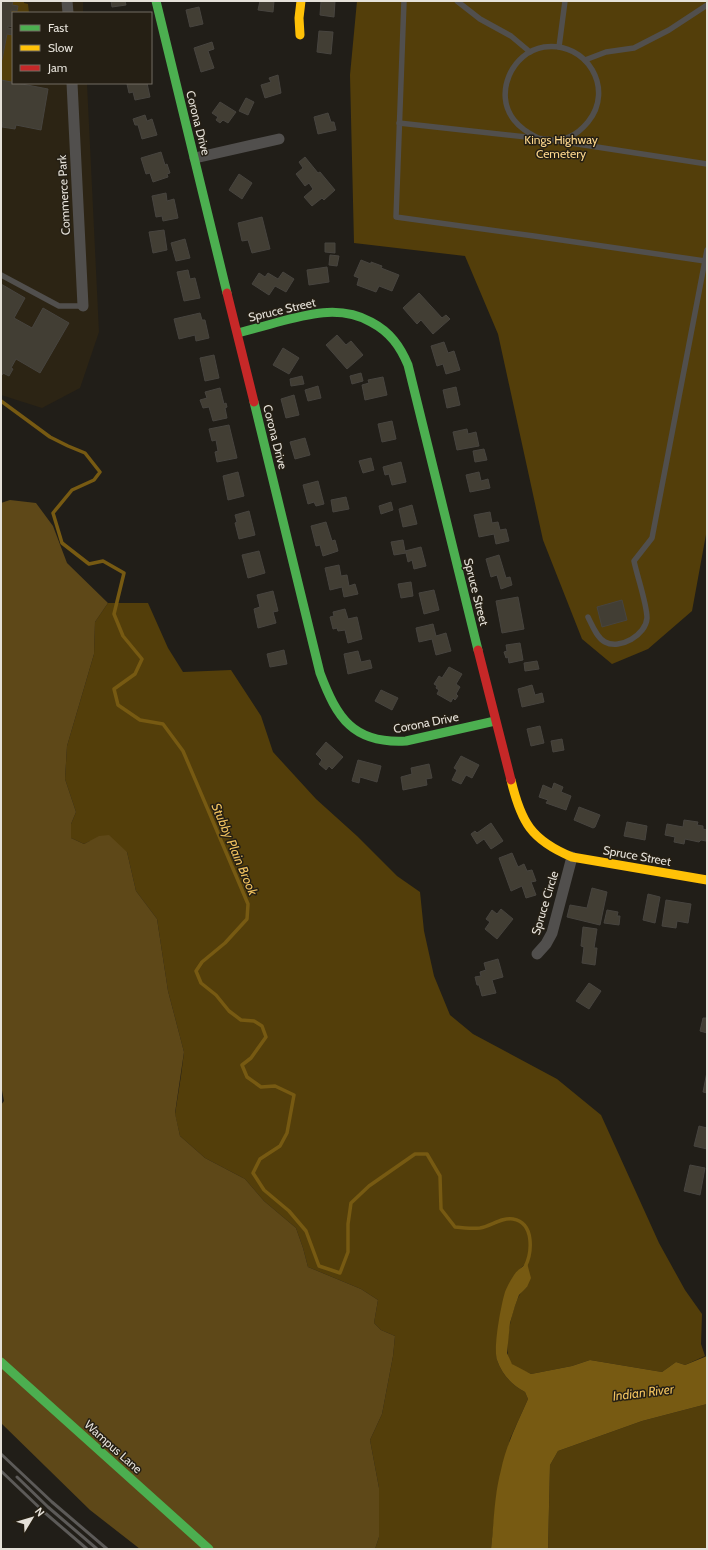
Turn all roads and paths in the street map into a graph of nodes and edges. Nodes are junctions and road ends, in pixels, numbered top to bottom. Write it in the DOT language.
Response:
graph roads {
  1 [pos="67,1"];
  2 [pos="156,1"];
  3 [pos="301,1"];
  4 [pos="404,1"];
  5 [pos="457,1"];
  6 [pos="565,1"];
  7 [pos="707,5"];
  8 [pos="68,12"];
  9 [pos="300,36"];
  10 [pos="559,47"];
  11 [pos="530,52"];
  12 [pos="585,60"];
  13 [pos="72,84"];
  14 [pos="400,123"];
  15 [pos="538,138"];
  16 [pos="279,139"];
  17 [pos="554,140"];
  18 [pos="194,158"];
  19 [pos="707,164"];
  20 [pos="707,250"];
  21 [pos="705,261"];
  22 [pos="1,275"];
  23 [pos="83,306"];
  24 [pos="238,333"];
  25 [pos="588,617"];
  26 [pos="495,721"];
  27 [pos="572,857"];
  28 [pos="707,880"];
  29 [pos="537,954"];
  30 [pos="1,1362"];
  31 [pos="209,1549"];
  1 -- 8 [label="street"];
  2 -- 18 [label="street, Corona Drive"];
  3 -- 9 [label="street"];
  4 -- 14 [label="lane"];
  5 -- 11 [label="lane"];
  6 -- 10 [label="lane"];
  7 -- 12 [label="lane"];
  10 -- 11 [label="lane"];
  10 -- 12 [label="lane"];
  11 -- 15 [label="lane"];
  12 -- 17 [label="lane"];
  13 -- 23 [label="street, Commerce Park"];
  14 -- 15 [label="lane"];
  14 -- 21 [label="lane"];
  15 -- 17 [label="lane"];
  16 -- 18 [label="street"];
  17 -- 19 [label="lane"];
  18 -- 24 [label="street, Corona Drive"];
  20 -- 21 [label="lane"];
  21 -- 25 [label="lane"];
  22 -- 23 [label="lane"];
  24 -- 26 [label="street, Corona Drive"];
  24 -- 26 [label="street, Spruce Street"];
  26 -- 27 [label="street, Spruce Street"];
  27 -- 28 [label="street, Spruce Street"];
  27 -- 29 [label="street, Spruce Circle"];
  30 -- 31 [label="street, Wampus Lane"];
}
